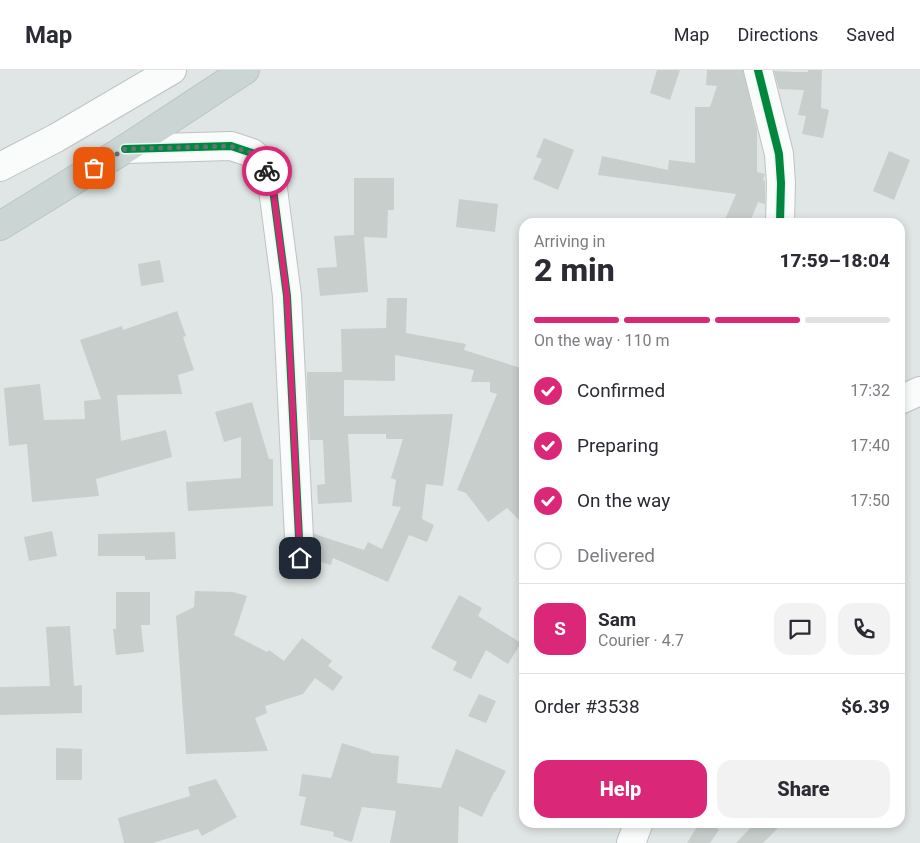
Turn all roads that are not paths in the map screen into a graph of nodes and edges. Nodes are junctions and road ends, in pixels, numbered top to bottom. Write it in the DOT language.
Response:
graph roads {
  1 [pos="172,70"];
  2 [pos="758,70"];
  3 [pos="230,74"];
  4 [pos="125,149"];
  5 [pos="0,167"];
  6 [pos="780,218"];
  7 [pos="0,226"];
  8 [pos="920,392"];
  9 [pos="905,398"];
  10 [pos="300,558"];
  11 [pos="637,828"];
  12 [pos="631,843"];
  1 -- 5 [label="street"];
  2 -- 6 [label="street"];
  3 -- 4 [label="main road"];
  4 -- 7 [label="main road"];
  4 -- 10 [label="street"];
  8 -- 9 [label="street"];
  11 -- 12 [label="street"];
}
